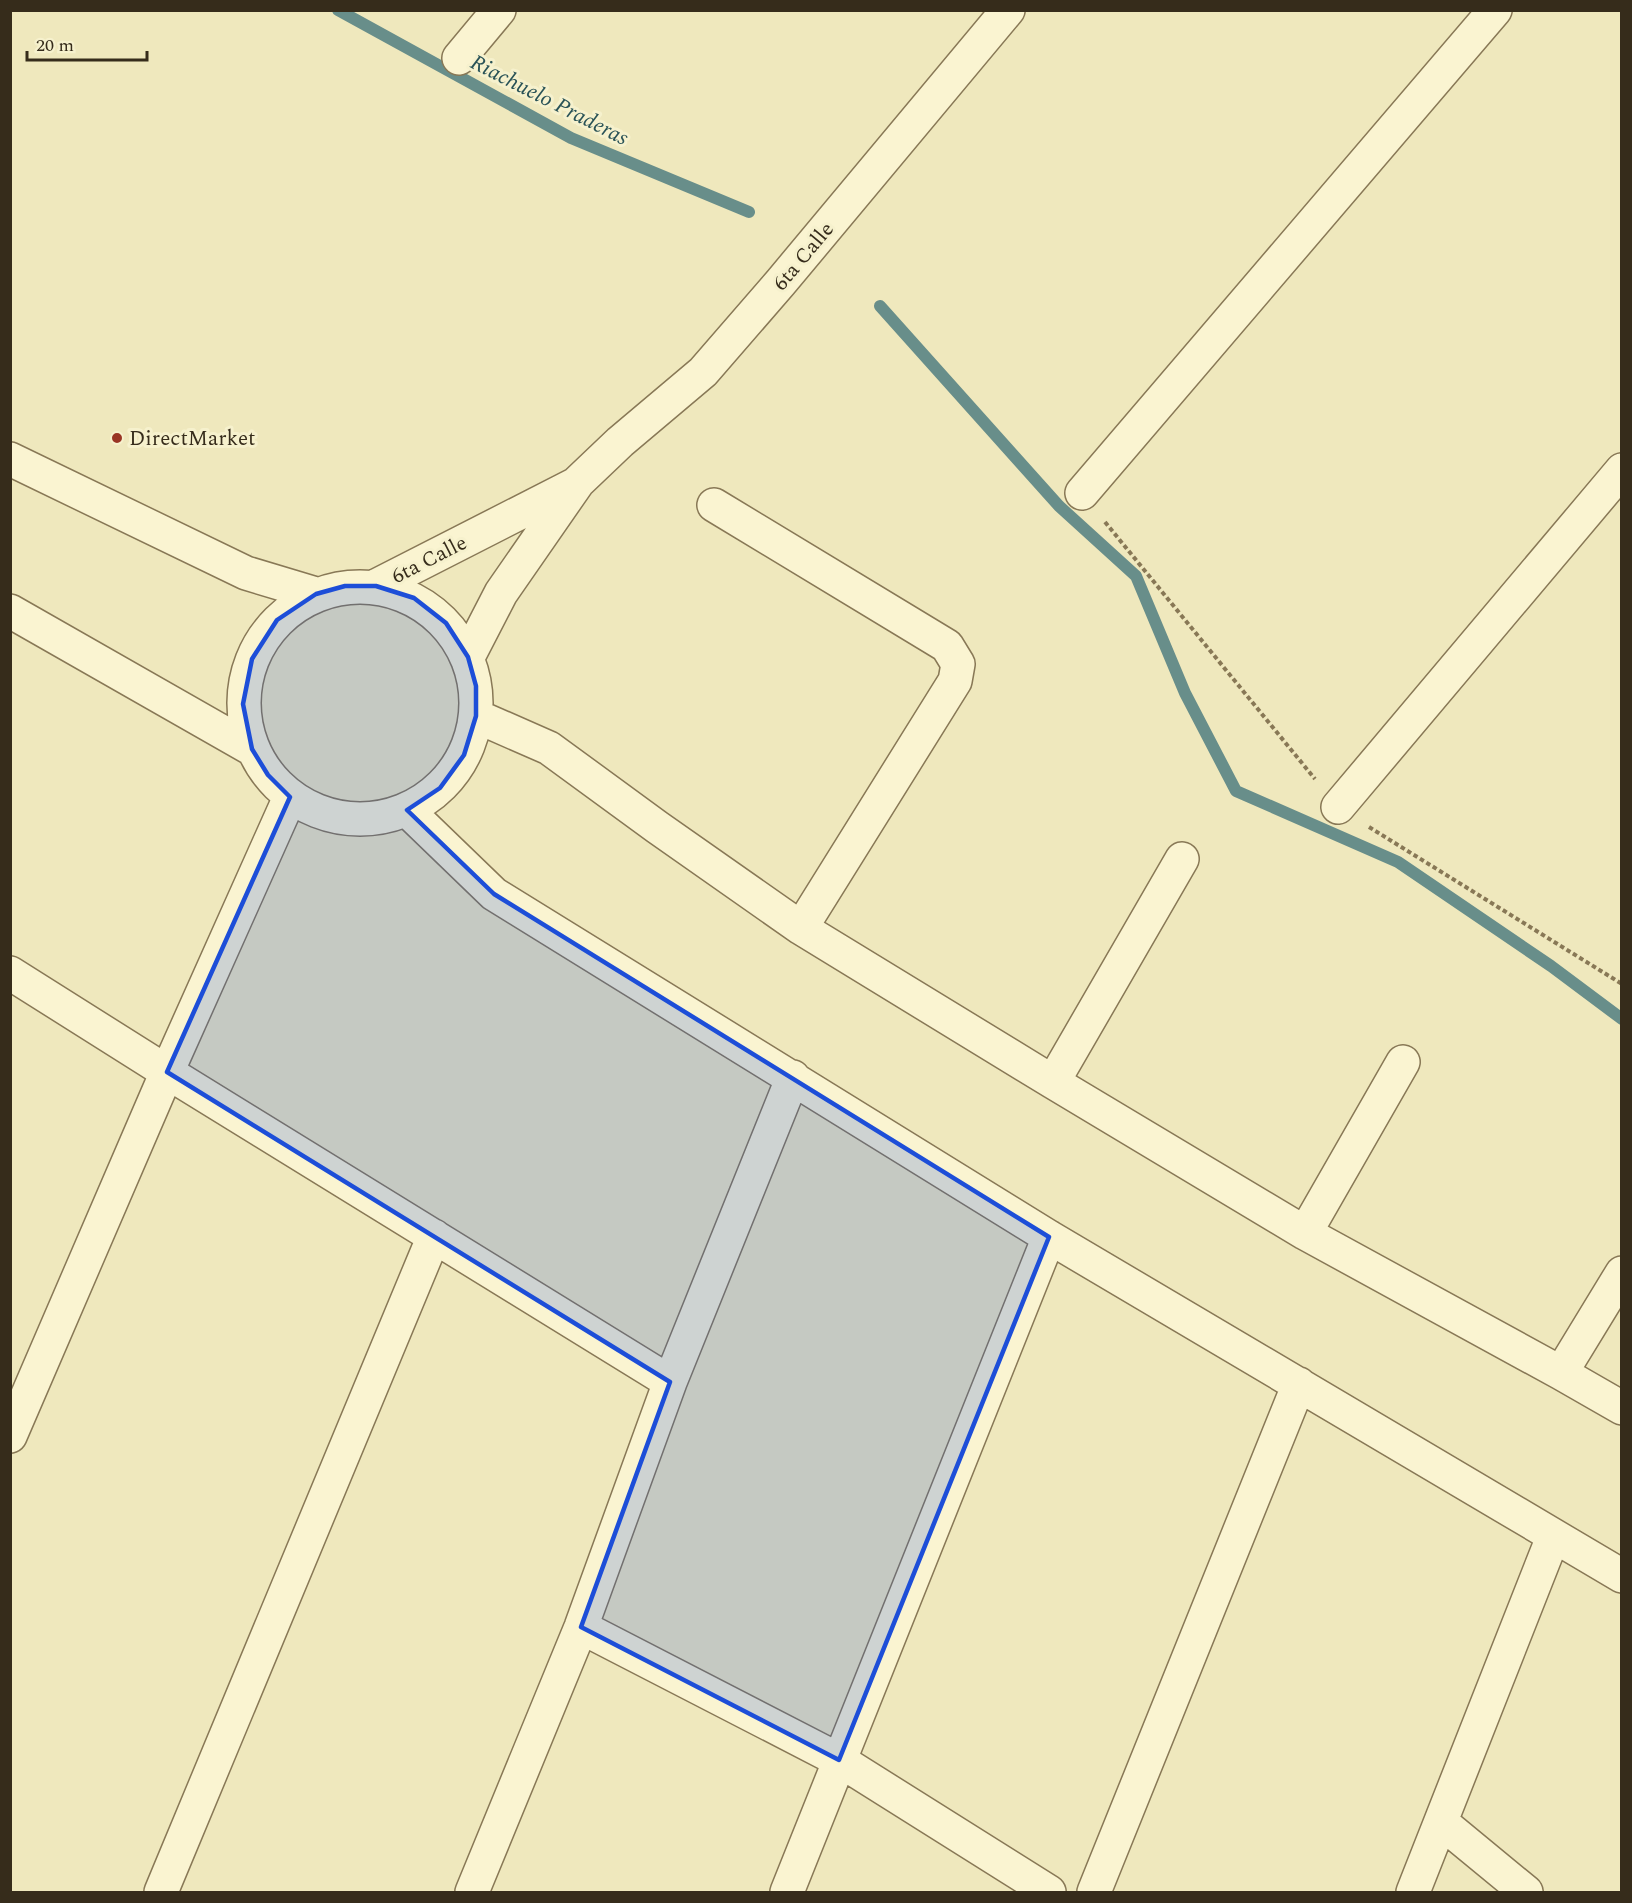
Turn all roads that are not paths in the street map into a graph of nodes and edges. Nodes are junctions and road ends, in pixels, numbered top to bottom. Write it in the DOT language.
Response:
graph roads {
  1 [pos="499,10"];
  2 [pos="1008,10"];
  3 [pos="1495,10"];
  4 [pos="459,58"];
  5 [pos="10,459"];
  6 [pos="1622,470"];
  7 [pos="578,482"];
  8 [pos="1082,493"];
  9 [pos="714,505"];
  10 [pos="376,586"];
  11 [pos="316,594"];
  12 [pos="10,611"];
  13 [pos="468,657"];
  14 [pos="477,716"];
  15 [pos="252,749"];
  16 [pos="290,797"];
  17 [pos="1338,807"];
  18 [pos="407,810"];
  19 [pos="1182,859"];
  20 [pos="801,927"];
  21 [pos="10,973"];
  22 [pos="1403,1062"];
  23 [pos="167,1072"];
  24 [pos="792,1077"];
  25 [pos="1053,1082"];
  26 [pos="1305,1233"];
  27 [pos="434,1236"];
  28 [pos="1049,1237"];
  29 [pos="1622,1273"];
  30 [pos="1561,1372"];
  31 [pos="670,1382"];
  32 [pos="1299,1384"];
  33 [pos="1622,1408"];
  34 [pos="10,1436"];
  35 [pos="1553,1537"];
  36 [pos="1622,1576"];
  37 [pos="580,1627"];
  38 [pos="839,1760"];
  39 [pos="1441,1822"];
  40 [pos="161,1893"];
  41 [pos="472,1893"];
  42 [pos="787,1893"];
  43 [pos="1049,1893"];
  44 [pos="1094,1893"];
  45 [pos="1413,1893"];
  46 [pos="1526,1893"];
  1 -- 4 [label="street"];
  2 -- 7 [label="street, 6ta Calle"];
  3 -- 8 [label="street"];
  5 -- 11 [label="street"];
  6 -- 17 [label="street"];
  7 -- 10 [label="street, 6ta Calle"];
  7 -- 13 [label="street, 6ta Calle"];
  9 -- 20 [label="street"];
  10 -- 11 [label="street"];
  10 -- 13 [label="street"];
  11 -- 15 [label="street"];
  12 -- 15 [label="street"];
  13 -- 14 [label="street"];
  14 -- 18 [label="street"];
  14 -- 20 [label="street"];
  15 -- 16 [label="street"];
  16 -- 18 [label="street"];
  16 -- 23 [label="street"];
  18 -- 24 [label="street"];
  19 -- 25 [label="street"];
  20 -- 25 [label="street"];
  21 -- 23 [label="street"];
  22 -- 26 [label="street"];
  23 -- 27 [label="street"];
  23 -- 34 [label="street"];
  24 -- 28 [label="street"];
  24 -- 31 [label="street"];
  25 -- 26 [label="street"];
  26 -- 30 [label="street"];
  27 -- 31 [label="street"];
  27 -- 40 [label="street"];
  28 -- 32 [label="street"];
  28 -- 38 [label="street"];
  29 -- 30 [label="street"];
  30 -- 33 [label="street"];
  31 -- 37 [label="street"];
  32 -- 35 [label="street"];
  32 -- 44 [label="street"];
  35 -- 36 [label="street"];
  35 -- 39 [label="street"];
  37 -- 38 [label="street"];
  37 -- 41 [label="street"];
  38 -- 42 [label="street"];
  38 -- 43 [label="street"];
  39 -- 45 [label="street"];
  39 -- 46 [label="street"];
}
